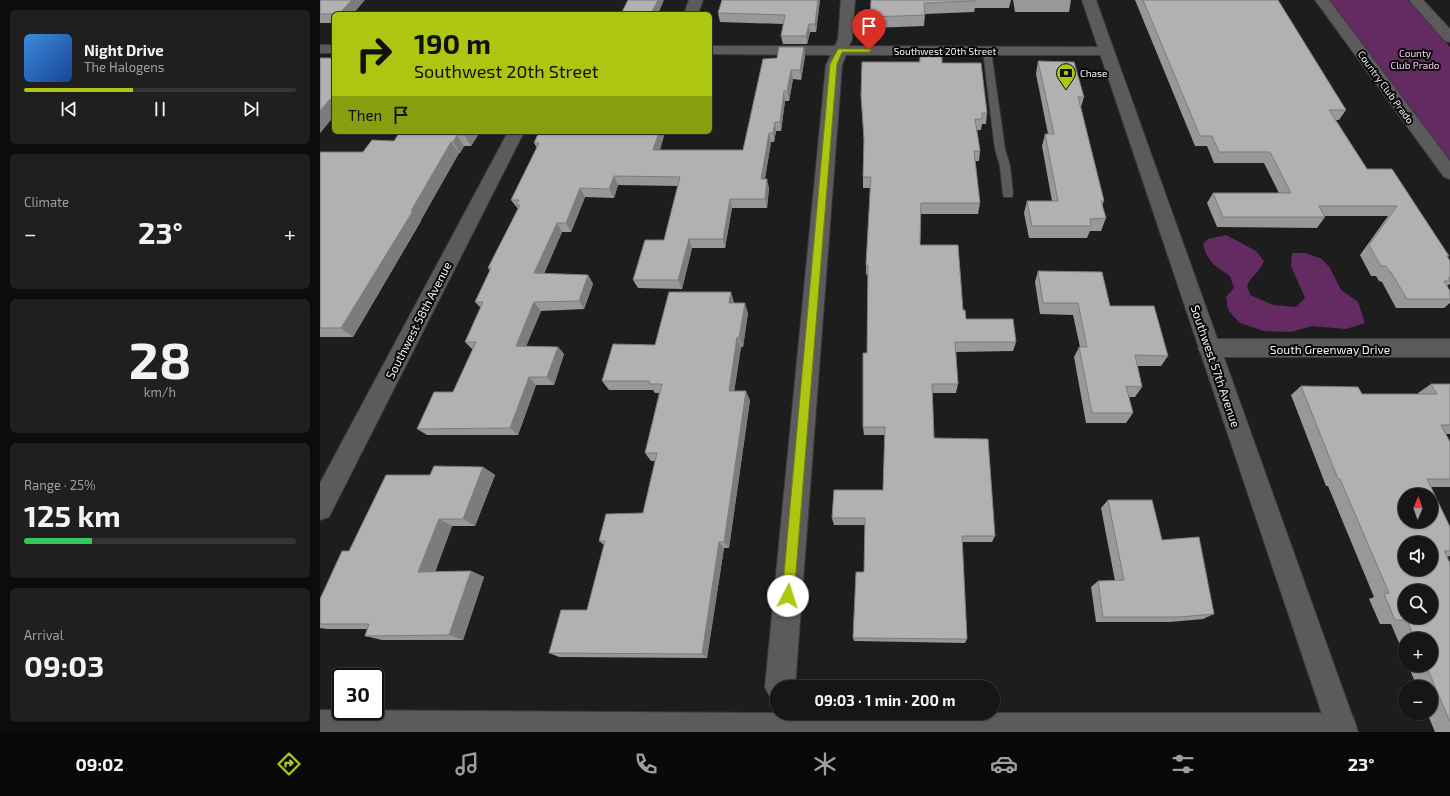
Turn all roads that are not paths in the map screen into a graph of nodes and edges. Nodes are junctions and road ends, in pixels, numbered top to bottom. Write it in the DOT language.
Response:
graph roads {
  1 [pos="696,0"];
  2 [pos="848,0"];
  3 [pos="1089,0"];
  4 [pos="1322,0"];
  5 [pos="1416,0"];
  6 [pos="692,12"];
  7 [pos="1450,38"];
  8 [pos="320,49"];
  9 [pos="332,49"];
  10 [pos="712,50"];
  11 [pos="840,50"];
  12 [pos="987,50"];
  13 [pos="1107,51"];
  14 [pos="515,134"];
  15 [pos="1450,173"];
  16 [pos="1008,194"];
  17 [pos="1209,348"];
  18 [pos="1450,348"];
  19 [pos="320,508"];
  20 [pos="781,680"];
  21 [pos="777,724"];
  22 [pos="320,725"];
  23 [pos="1088,730"];
  24 [pos="1343,730"];
  1 -- 6 [label="street"];
  2 -- 11 [label="street"];
  3 -- 13 [label="street, Southwest 57th Avenue"];
  4 -- 15 [label="street, Country Club Prado"];
  5 -- 7 [label="street"];
  8 -- 9 [label="street"];
  10 -- 11 [label="street, Southwest 20th Street"];
  11 -- 12 [label="street, Southwest 20th Street"];
  11 -- 20 [label="street"];
  12 -- 13 [label="street, Southwest 20th Street"];
  12 -- 16 [label="lane"];
  13 -- 17 [label="street, Southwest 57th Avenue"];
  14 -- 19 [label="street, Southwest 58th Avenue"];
  17 -- 18 [label="street, South Greenway Drive"];
  17 -- 24 [label="street, Southwest 57th Avenue"];
  21 -- 22 [label="street"];
  21 -- 23 [label="street"];
  23 -- 24 [label="street"];
}
